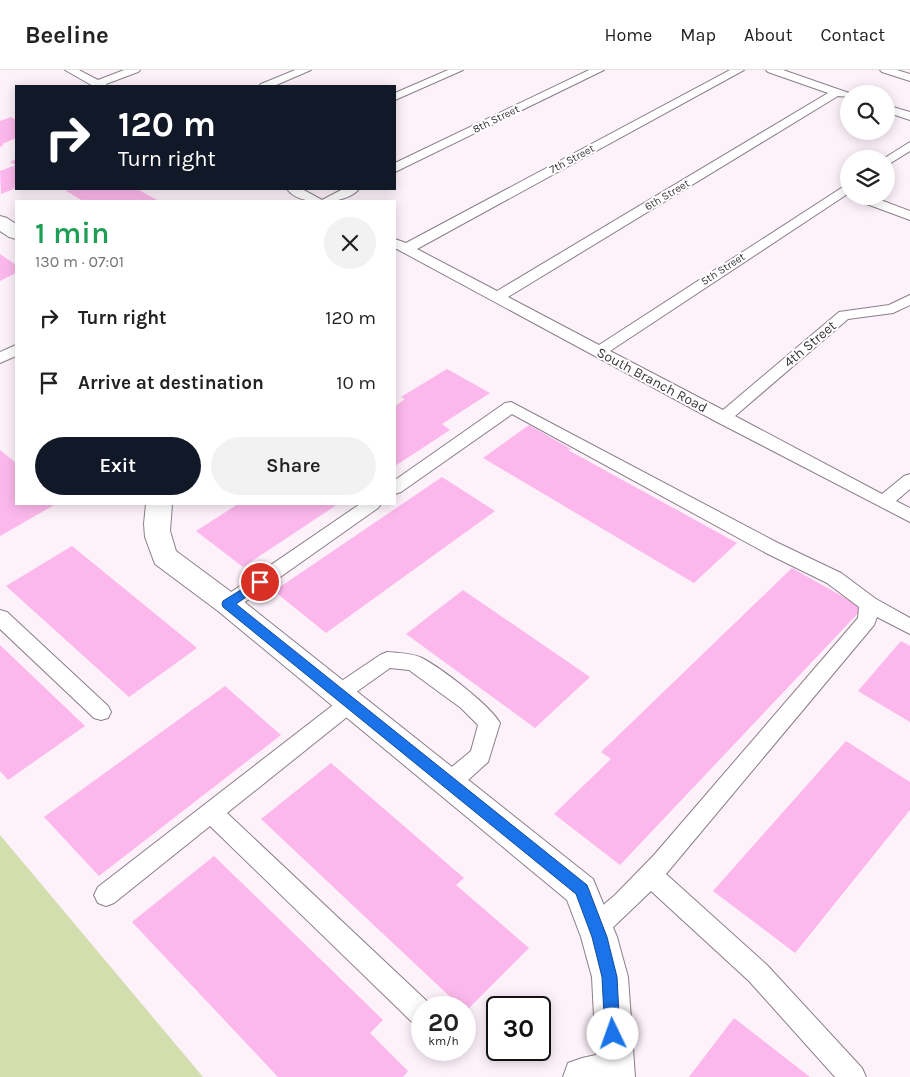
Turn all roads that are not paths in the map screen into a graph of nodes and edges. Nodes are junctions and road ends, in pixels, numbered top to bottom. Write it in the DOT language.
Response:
graph roads {
  1 [pos="71,70"];
  2 [pos="134,70"];
  3 [pos="305,70"];
  4 [pos="456,70"];
  5 [pos="598,70"];
  6 [pos="738,70"];
  7 [pos="772,70"];
  8 [pos="886,70"];
  9 [pos="910,78"];
  10 [pos="100,85"];
  11 [pos="267,85"];
  12 [pos="840,93"];
  13 [pos="840,96"];
  14 [pos="396,98"];
  15 [pos="895,111"];
  16 [pos="910,116"];
  17 [pos="910,146"];
  18 [pos="895,156"];
  19 [pos="396,168"];
  20 [pos="295,190"];
  21 [pos="351,190"];
  22 [pos="840,195"];
  23 [pos="314,200"];
  24 [pos="330,200"];
  25 [pos="881,205"];
  26 [pos="910,216"];
  27 [pos="400,246"];
  28 [pos="496,298"];
  29 [pos="910,300"];
  30 [pos="15,350"];
  31 [pos="598,352"];
  32 [pos="0,358"];
  33 [pos="723,418"];
  34 [pos="910,480"];
  35 [pos="396,487"];
  36 [pos="883,502"];
  37 [pos="159,505"];
  38 [pos="371,505"];
  39 [pos="910,516"];
  40 [pos="228,604"];
  41 [pos="868,604"];
  42 [pos="0,617"];
  43 [pos="910,627"];
  44 [pos="344,698"];
  45 [pos="101,712"];
  46 [pos="449,783"];
  47 [pos="211,812"];
  48 [pos="650,875"];
  49 [pos="106,895"];
  50 [pos="596,927"];
  51 [pos="411,1003"];
  52 [pos="604,1075"];
  53 [pos="852,1077"];
  1 -- 10 [label="lane"];
  2 -- 10 [label="lane"];
  3 -- 11 [label="lane"];
  4 -- 14 [label="lane"];
  5 -- 19 [label="lane, 8th Street"];
  6 -- 27 [label="lane, 7th Street"];
  7 -- 12 [label="lane"];
  8 -- 9 [label="lane"];
  13 -- 28 [label="lane, 6th Street"];
  15 -- 16 [label="lane"];
  17 -- 18 [label="lane"];
  20 -- 23 [label="lane"];
  21 -- 24 [label="lane"];
  22 -- 31 [label="lane, 5th Street"];
  25 -- 26 [label="lane"];
  27 -- 28 [label="lane, South Branch Road"];
  28 -- 31 [label="lane, South Branch Road"];
  29 -- 33 [label="lane, 4th Street"];
  30 -- 32 [label="lane"];
  31 -- 33 [label="lane, South Branch Road"];
  33 -- 36 [label="lane, South Branch Road"];
  34 -- 36 [label="lane"];
  35 -- 41 [label="lane"];
  36 -- 39 [label="lane, South Branch Road"];
  37 -- 40 [label="street"];
  38 -- 40 [label="lane"];
  40 -- 44 [label="street"];
  41 -- 43 [label="lane"];
  41 -- 48 [label="lane"];
  42 -- 45 [label="lane"];
  44 -- 46 [label="street"];
  44 -- 46 [label="lane"];
  44 -- 47 [label="lane"];
  46 -- 50 [label="street"];
  47 -- 49 [label="lane"];
  47 -- 51 [label="lane"];
  48 -- 50 [label="lane"];
  48 -- 53 [label="lane"];
  50 -- 52 [label="street"];
}
